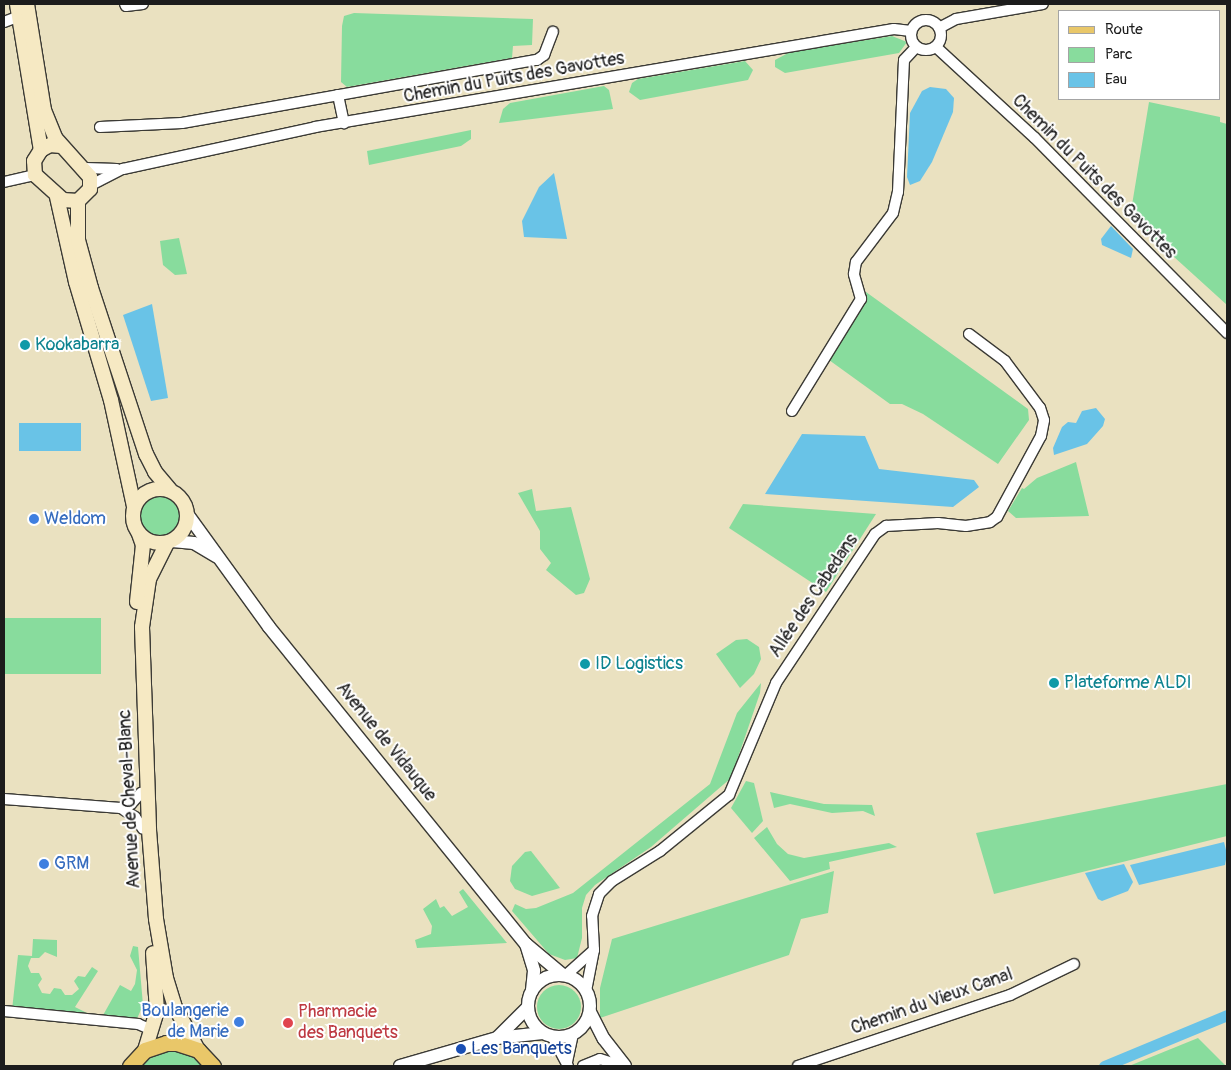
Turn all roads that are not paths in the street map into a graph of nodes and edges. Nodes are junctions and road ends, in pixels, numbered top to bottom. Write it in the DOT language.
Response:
graph roads {
  1 [pos="126,4"];
  2 [pos="143,4"];
  3 [pos="1043,4"];
  4 [pos="23,9"];
  5 [pos="4,22"];
  6 [pos="939,28"];
  7 [pos="911,31"];
  8 [pos="553,32"];
  9 [pos="916,47"];
  10 [pos="936,47"];
  11 [pos="338,95"];
  12 [pos="344,123"];
  13 [pos="100,127"];
  14 [pos="61,146"];
  15 [pos="41,150"];
  16 [pos="85,168"];
  17 [pos="123,169"];
  18 [pos="35,175"];
  19 [pos="4,182"];
  20 [pos="91,185"];
  21 [pos="57,197"];
  22 [pos="78,201"];
  23 [pos="1227,333"];
  24 [pos="969,334"];
  25 [pos="792,411"];
  26 [pos="170,490"];
  27 [pos="134,506"];
  28 [pos="188,515"];
  29 [pos="139,534"];
  30 [pos="170,542"];
  31 [pos="222,560"];
  32 [pos="141,793"];
  33 [pos="4,799"];
  34 [pos="121,808"];
  35 [pos="143,830"];
  36 [pos="526,944"];
  37 [pos="594,950"];
  38 [pos="1074,964"];
  39 [pos="564,976"];
  40 [pos="532,991"];
  41 [pos="586,991"];
  42 [pos="528,1007"];
  43 [pos="4,1011"];
  44 [pos="590,1012"];
  45 [pos="152,1030"];
  46 [pos="575,1032"];
  47 [pos="548,1035"];
  48 [pos="497,1038"];
  49 [pos="604,1039"];
  50 [pos="145,1050"];
  51 [pos="198,1050"];
  52 [pos="567,1064"];
  53 [pos="130,1066"];
  54 [pos="213,1066"];
  55 [pos="400,1066"];
  56 [pos="583,1066"];
  57 [pos="623,1066"];
  58 [pos="798,1066"];
  1 -- 2 [label="street"];
  3 -- 6 [label="street"];
  4 -- 5 [label="street"];
  4 -- 14 [label="main road"];
  4 -- 15 [label="main road"];
  6 -- 7 [label="street"];
  6 -- 10 [label="street"];
  7 -- 9 [label="street"];
  7 -- 12 [label="street, Chemin du Puits des Gavottes"];
  8 -- 11 [label="street"];
  9 -- 10 [label="street"];
  9 -- 25 [label="street"];
  10 -- 23 [label="street, Chemin du Puits des Gavottes"];
  11 -- 12 [label="street"];
  11 -- 13 [label="street"];
  12 -- 17 [label="street, Chemin du Puits des Gavottes"];
  14 -- 15 [label="main road"];
  14 -- 16 [label="main road"];
  15 -- 18 [label="main road"];
  16 -- 17 [label="street, Chemin du Puits des Gavottes"];
  16 -- 20 [label="main road"];
  17 -- 20 [label="street, Chemin du Puits des Gavottes"];
  18 -- 19 [label="street"];
  18 -- 21 [label="main road"];
  20 -- 22 [label="main road"];
  21 -- 22 [label="main road"];
  21 -- 27 [label="main road"];
  22 -- 26 [label="main road"];
  24 -- 37 [label="street, Allée des Cabedans"];
  26 -- 27 [label="main road"];
  26 -- 28 [label="main road"];
  27 -- 29 [label="main road"];
  28 -- 30 [label="main road"];
  28 -- 31 [label="street, Avenue de Vidauque"];
  29 -- 30 [label="main road"];
  29 -- 32 [label="main road, Avenue de Cheval-Blanc"];
  30 -- 31 [label="street, Avenue de Vidauque"];
  30 -- 51 [label="main road, Avenue de Cheval-Blanc"];
  31 -- 36 [label="street, Avenue de Vidauque"];
  32 -- 34 [label="street"];
  32 -- 35 [label="main road, Avenue de Cheval-Blanc"];
  33 -- 34 [label="street"];
  34 -- 35 [label="street"];
  35 -- 45 [label="main road, Avenue de Cheval-Blanc"];
  36 -- 39 [label="street, Avenue de Vidauque"];
  36 -- 40 [label="street, Avenue de Vidauque"];
  37 -- 39 [label="street"];
  37 -- 41 [label="street"];
  38 -- 58 [label="street, Chemin du Vieux Canal"];
  39 -- 40 [label="street"];
  39 -- 41 [label="street"];
  40 -- 42 [label="street"];
  41 -- 44 [label="street"];
  42 -- 47 [label="street"];
  42 -- 48 [label="street"];
  43 -- 45 [label="street"];
  44 -- 46 [label="street"];
  44 -- 49 [label="street"];
  45 -- 50 [label="main road, Avenue de Cheval-Blanc"];
  46 -- 47 [label="street"];
  46 -- 49 [label="street"];
  46 -- 52 [label="street"];
  47 -- 48 [label="street"];
  47 -- 52 [label="street"];
  48 -- 55 [label="street"];
  49 -- 57 [label="street"];
  50 -- 51 [label="main road"];
  50 -- 53 [label="main road"];
  51 -- 54 [label="main road"];
  56 -- 57 [label="street"];
}
